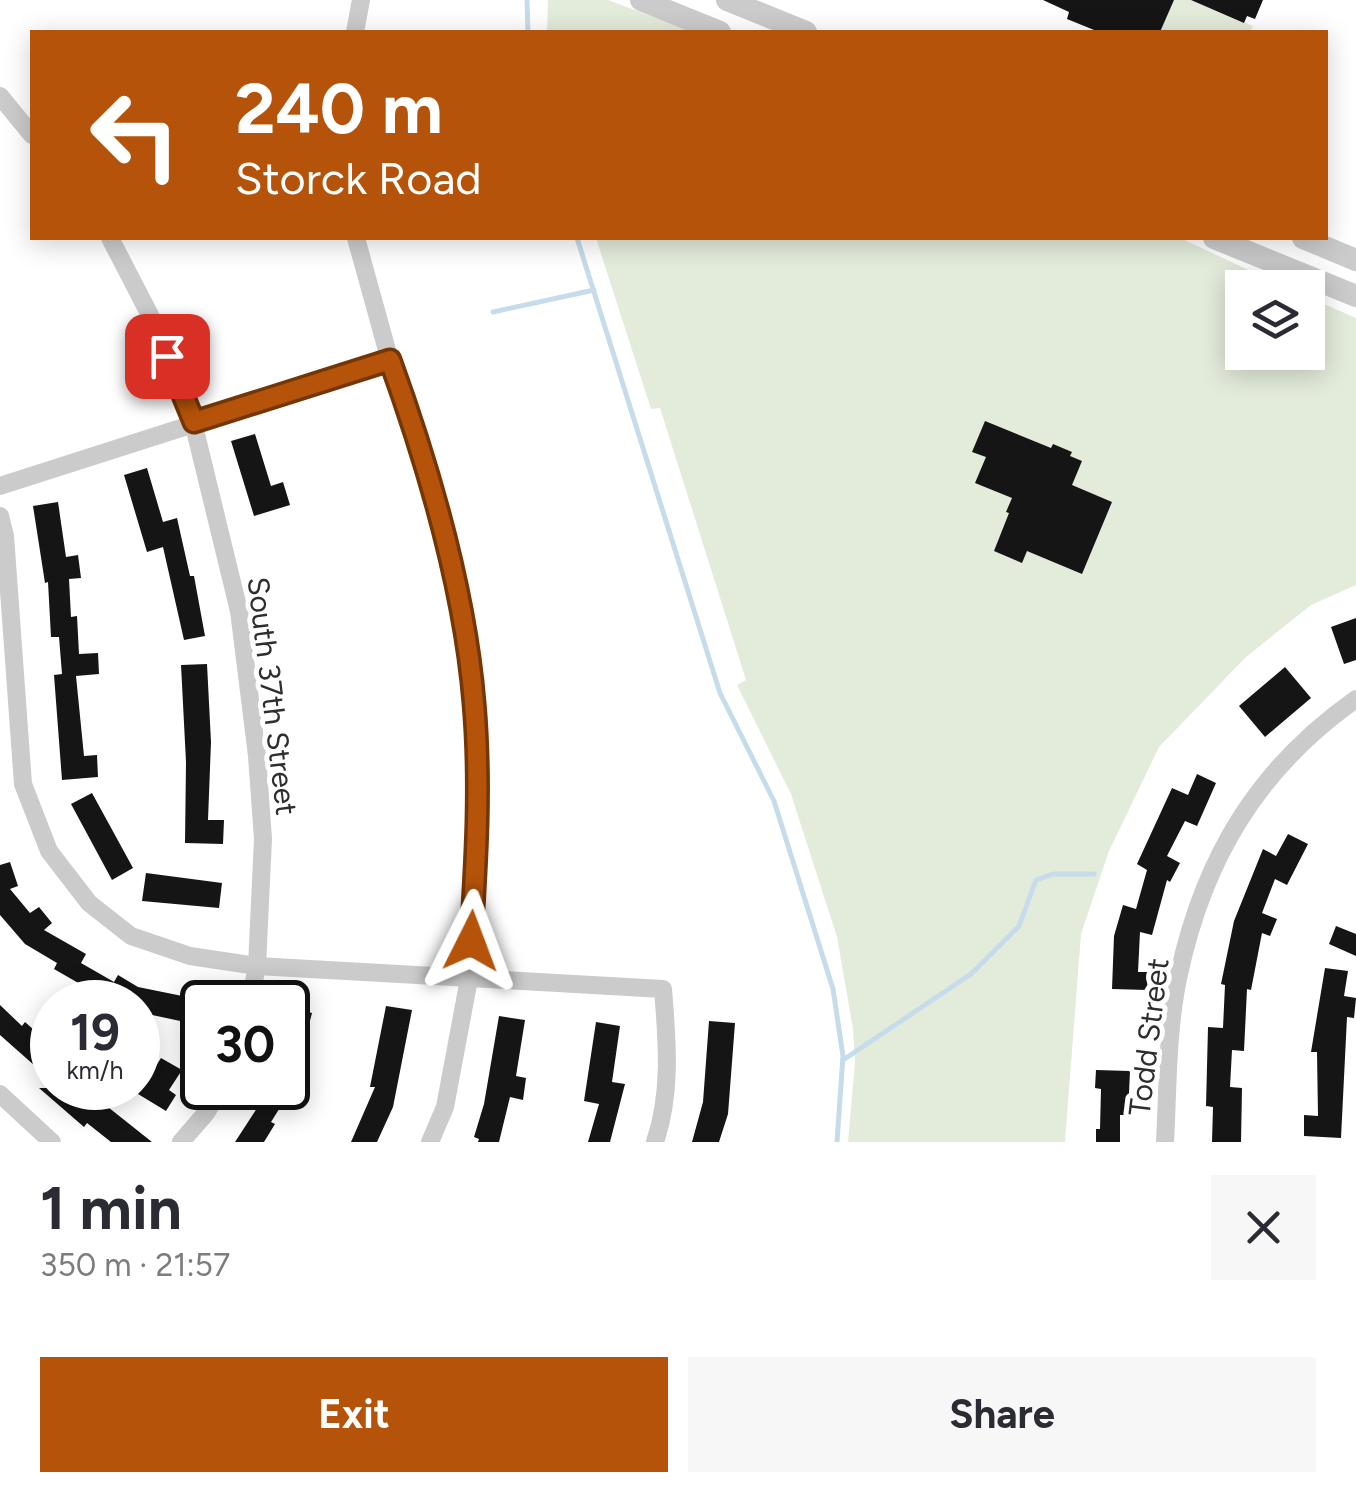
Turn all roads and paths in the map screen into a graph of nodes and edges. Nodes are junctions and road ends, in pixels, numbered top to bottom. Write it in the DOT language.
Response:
graph roads {
  1 [pos="361,0"];
  2 [pos="641,0"];
  3 [pos="727,0"];
  4 [pos="355,30"];
  5 [pos="715,30"];
  6 [pos="801,30"];
  7 [pos="0,96"];
  8 [pos="30,134"];
  9 [pos="111,240"];
  10 [pos="357,240"];
  11 [pos="1219,240"];
  12 [pos="1308,240"];
  13 [pos="1356,260"];
  14 [pos="1356,296"];
  15 [pos="390,360"];
  16 [pos="194,422"];
  17 [pos="0,486"];
  18 [pos="0,516"];
  19 [pos="1356,698"];
  20 [pos="257,966"];
  21 [pos="469,979"];
  22 [pos="254,980"];
  23 [pos="0,1094"];
  24 [pos="208,1110"];
  25 [pos="52,1142"];
  26 [pos="180,1142"];
  27 [pos="430,1142"];
  28 [pos="655,1142"];
  29 [pos="1165,1142"];
  1 -- 4 [label="street"];
  2 -- 5 [label="street"];
  3 -- 6 [label="street"];
  7 -- 8 [label="street"];
  9 -- 16 [label="street, South 37th Street"];
  10 -- 15 [label="street"];
  11 -- 14 [label="street"];
  12 -- 13 [label="street"];
  15 -- 16 [label="street"];
  15 -- 21 [label="street"];
  16 -- 17 [label="street"];
  16 -- 20 [label="street, South 37th Street"];
  18 -- 20 [label="street"];
  19 -- 29 [label="street, Todd Street"];
  20 -- 21 [label="street"];
  20 -- 22 [label="street, South 37th Street"];
  21 -- 27 [label="street"];
  21 -- 28 [label="street"];
  23 -- 25 [label="street"];
  24 -- 26 [label="street"];
}
